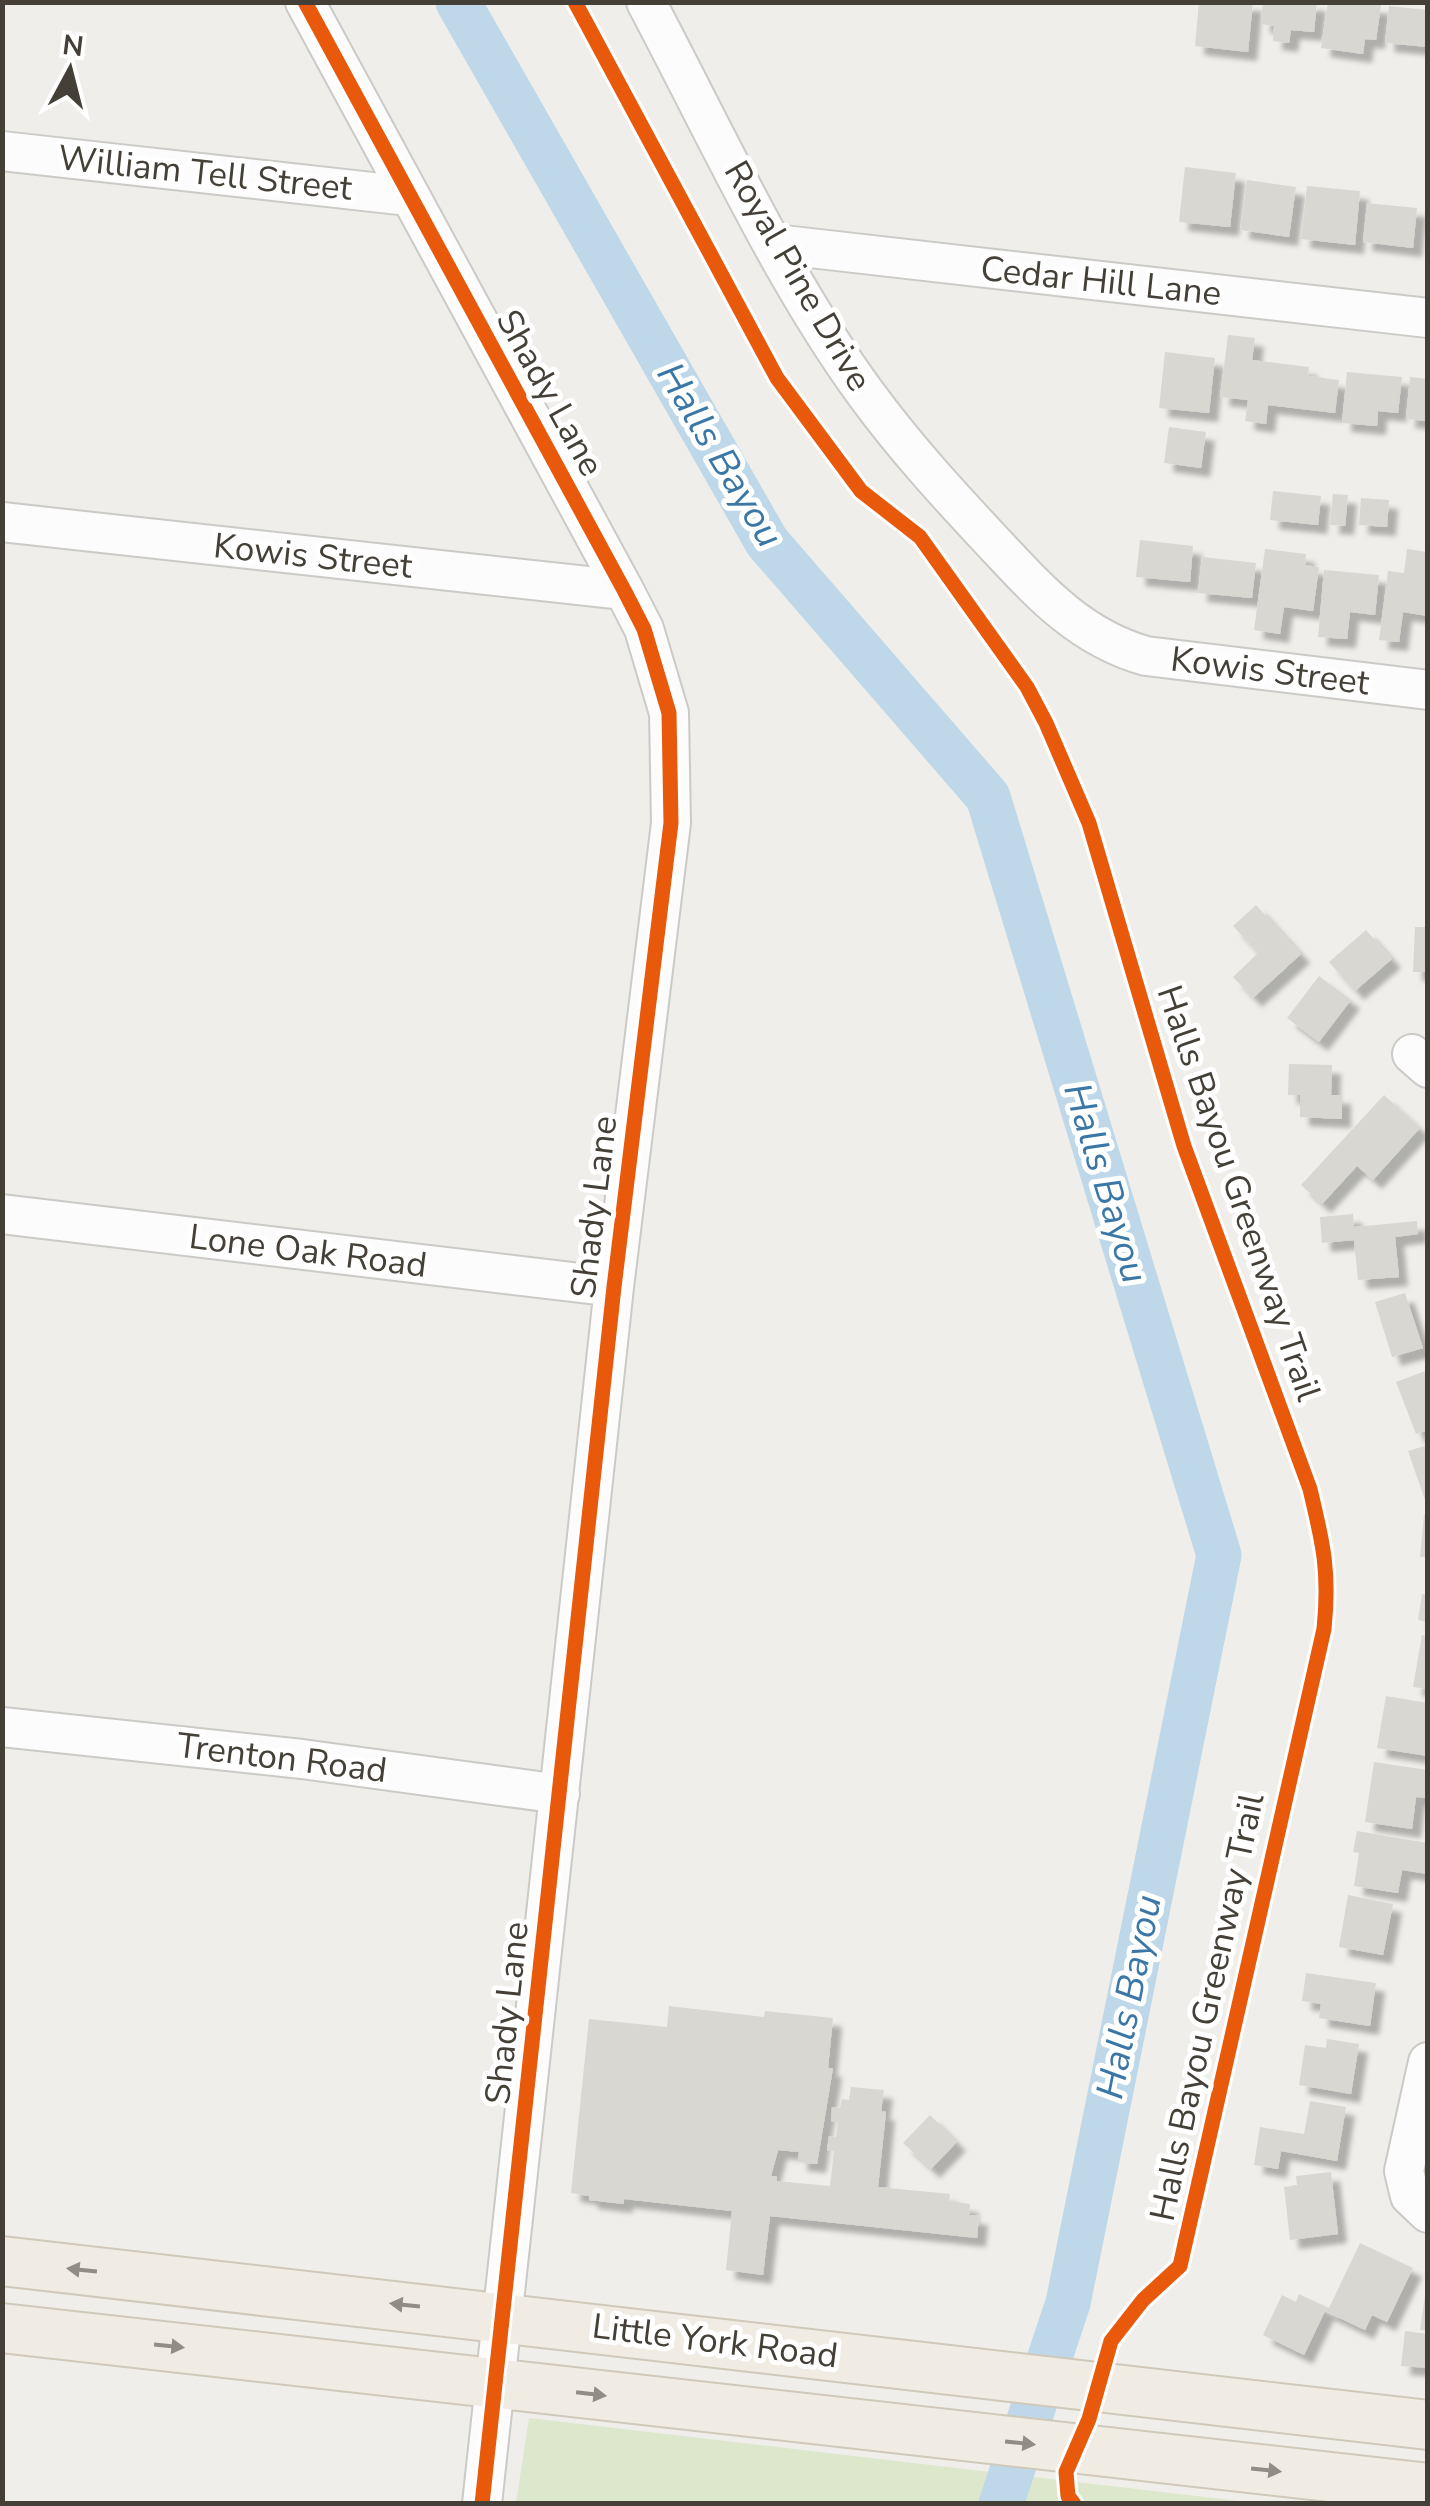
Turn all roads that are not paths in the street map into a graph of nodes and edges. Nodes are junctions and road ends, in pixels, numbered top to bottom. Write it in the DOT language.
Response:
graph roads {
  1 [pos="305,2"];
  2 [pos="646,2"];
  3 [pos="2,151"];
  4 [pos="408,196"];
  5 [pos="776,244"];
  6 [pos="1428,318"];
  7 [pos="2,522"];
  8 [pos="624,590"];
  9 [pos="1114,647"];
  10 [pos="1428,690"];
  11 [pos="2,1214"];
  12 [pos="614,1287"];
  13 [pos="2,1726"];
  14 [pos="560,1794"];
  15 [pos="1428,2062"];
  16 [pos="1428,2213"];
  17 [pos="2,2261"];
  18 [pos="502,2316"];
  19 [pos="2,2328"];
  20 [pos="494,2382"];
  21 [pos="1428,2424"];
  22 [pos="1428,2488"];
  23 [pos="482,2504"];
  1 -- 4 [label="street, Shady Lane"];
  2 -- 5 [label="street, Royal Pine Drive"];
  3 -- 4 [label="street, William Tell Street"];
  4 -- 8 [label="street, Shady Lane"];
  5 -- 6 [label="street, Cedar Hill Lane"];
  5 -- 9 [label="street, Royal Pine Drive"];
  7 -- 8 [label="street, Kowis Street"];
  8 -- 12 [label="street, Shady Lane"];
  9 -- 10 [label="street, Kowis Street"];
  11 -- 12 [label="street, Lone Oak Road"];
  12 -- 14 [label="street, Shady Lane"];
  13 -- 14 [label="street, Trenton Road"];
  14 -- 18 [label="street, Shady Lane"];
  15 -- 16 [label="street"];
  18 -- 17 [label="main road, Little York Road, one-way"];
  18 -- 20 [label="street, Shady Lane"];
  18 -- 21 [label="main road, Little York Road"];
  19 -- 20 [label="main road, Little York Road, one-way"];
  20 -- 22 [label="main road, Little York Road, one-way"];
  20 -- 23 [label="street, Shady Lane"];
}
